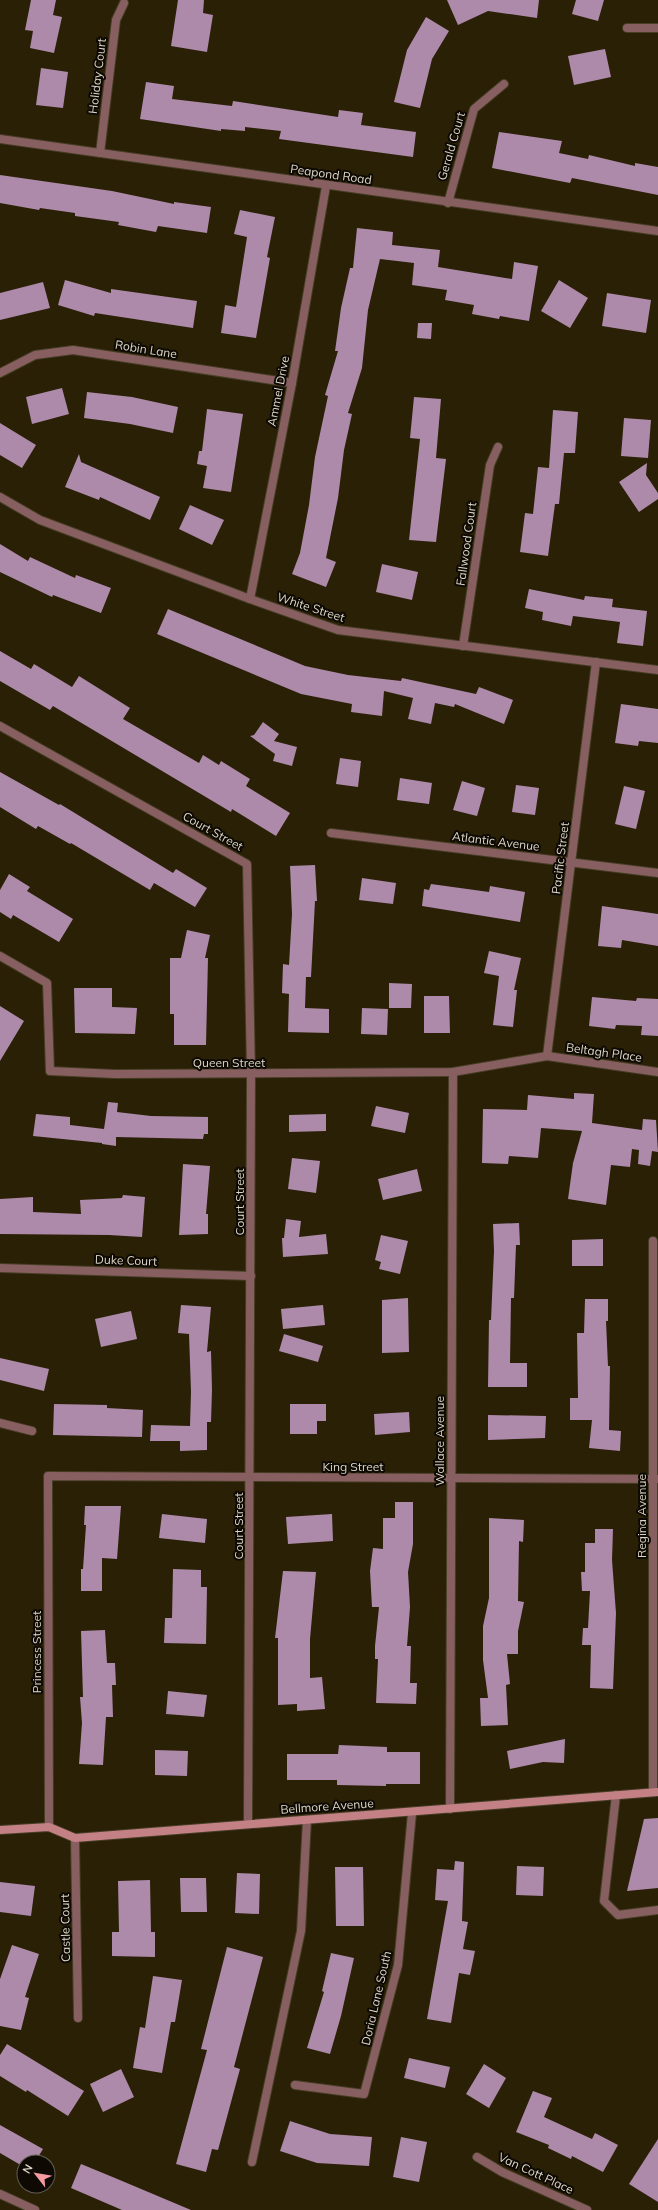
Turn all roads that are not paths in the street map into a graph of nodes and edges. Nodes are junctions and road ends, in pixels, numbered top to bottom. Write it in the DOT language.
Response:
graph roads {
  1 [pos="124,3"];
  2 [pos="627,28"];
  3 [pos="658,28"];
  4 [pos="504,84"];
  5 [pos="0,139"];
  6 [pos="100,153"];
  7 [pos="326,186"];
  8 [pos="448,203"];
  9 [pos="658,231"];
  10 [pos="0,373"];
  11 [pos="292,383"];
  12 [pos="498,447"];
  13 [pos="0,497"];
  14 [pos="250,599"];
  15 [pos="463,646"];
  16 [pos="596,662"];
  17 [pos="658,670"];
  18 [pos="0,726"];
  19 [pos="331,833"];
  20 [pos="571,863"];
  21 [pos="658,873"];
  22 [pos="0,956"];
  23 [pos="547,1056"];
  24 [pos="453,1072"];
  25 [pos="658,1072"];
  26 [pos="251,1074"];
  27 [pos="653,1240"];
  28 [pos="0,1268"];
  29 [pos="251,1276"];
  30 [pos="0,1423"];
  31 [pos="32,1431"];
  32 [pos="48,1476"];
  33 [pos="250,1478"];
  34 [pos="451,1479"];
  35 [pos="655,1479"];
  36 [pos="655,1792"];
  37 [pos="616,1795"];
  38 [pos="450,1809"];
  39 [pos="412,1813"];
  40 [pos="307,1820"];
  41 [pos="248,1823"];
  42 [pos="49,1828"];
  43 [pos="0,1830"];
  44 [pos="75,1838"];
  45 [pos="658,1910"];
  46 [pos="78,2018"];
  47 [pos="295,2085"];
  48 [pos="477,2157"];
  49 [pos="252,2162"];
  50 [pos="0,2194"];
  51 [pos="35,2210"];
  52 [pos="587,2210"];
  1 -- 6 [label="street, Holiday Court"];
  2 -- 3 [label="street"];
  4 -- 8 [label="street, Gerald Court"];
  5 -- 6 [label="street, Peapond Road"];
  6 -- 7 [label="street, Peapond Road"];
  7 -- 8 [label="street, Peapond Road"];
  7 -- 11 [label="street, Ammel Drive"];
  8 -- 9 [label="street, Peapond Road"];
  10 -- 11 [label="street, Robin Lane"];
  11 -- 14 [label="street, Ammel Drive"];
  12 -- 15 [label="street, Fallwood Court"];
  13 -- 14 [label="street, White Street"];
  14 -- 15 [label="street, White Street"];
  15 -- 16 [label="street, White Street"];
  16 -- 17 [label="street, White Street"];
  16 -- 20 [label="street, Pacific Street"];
  18 -- 26 [label="street, Court Street"];
  19 -- 20 [label="street, Atlantic Avenue"];
  20 -- 21 [label="street, Atlantic Avenue"];
  20 -- 23 [label="street, Pacific Street"];
  22 -- 26 [label="street, Queen Street"];
  23 -- 24 [label="street, Queen Street"];
  23 -- 25 [label="street, Beltagh Place"];
  24 -- 26 [label="street, Queen Street"];
  24 -- 34 [label="street, Wallace Avenue"];
  26 -- 29 [label="street, Court Street"];
  27 -- 35 [label="street, Regina Avenue"];
  28 -- 29 [label="street, Duke Court"];
  29 -- 33 [label="street, Court Street"];
  30 -- 31 [label="street"];
  32 -- 33 [label="street, King Street"];
  32 -- 42 [label="street, Princess Street"];
  33 -- 34 [label="street, King Street"];
  33 -- 41 [label="street, Court Street"];
  34 -- 35 [label="street, King Street"];
  34 -- 38 [label="street, Wallace Avenue"];
  35 -- 36 [label="street, Regina Avenue"];
  36 -- 37 [label="main road, Bellmore Avenue"];
  37 -- 38 [label="main road, Bellmore Avenue"];
  37 -- 45 [label="street"];
  38 -- 39 [label="main road, Bellmore Avenue"];
  39 -- 40 [label="main road, Bellmore Avenue"];
  39 -- 47 [label="street, Doria Lane South"];
  40 -- 41 [label="main road, Bellmore Avenue"];
  40 -- 49 [label="street"];
  41 -- 44 [label="main road, Bellmore Avenue"];
  42 -- 43 [label="main road, Bellmore Avenue"];
  42 -- 44 [label="main road, Bellmore Avenue"];
  44 -- 46 [label="street, Castle Court"];
  48 -- 52 [label="street, Van Cott Place"];
  50 -- 51 [label="street"];
}
